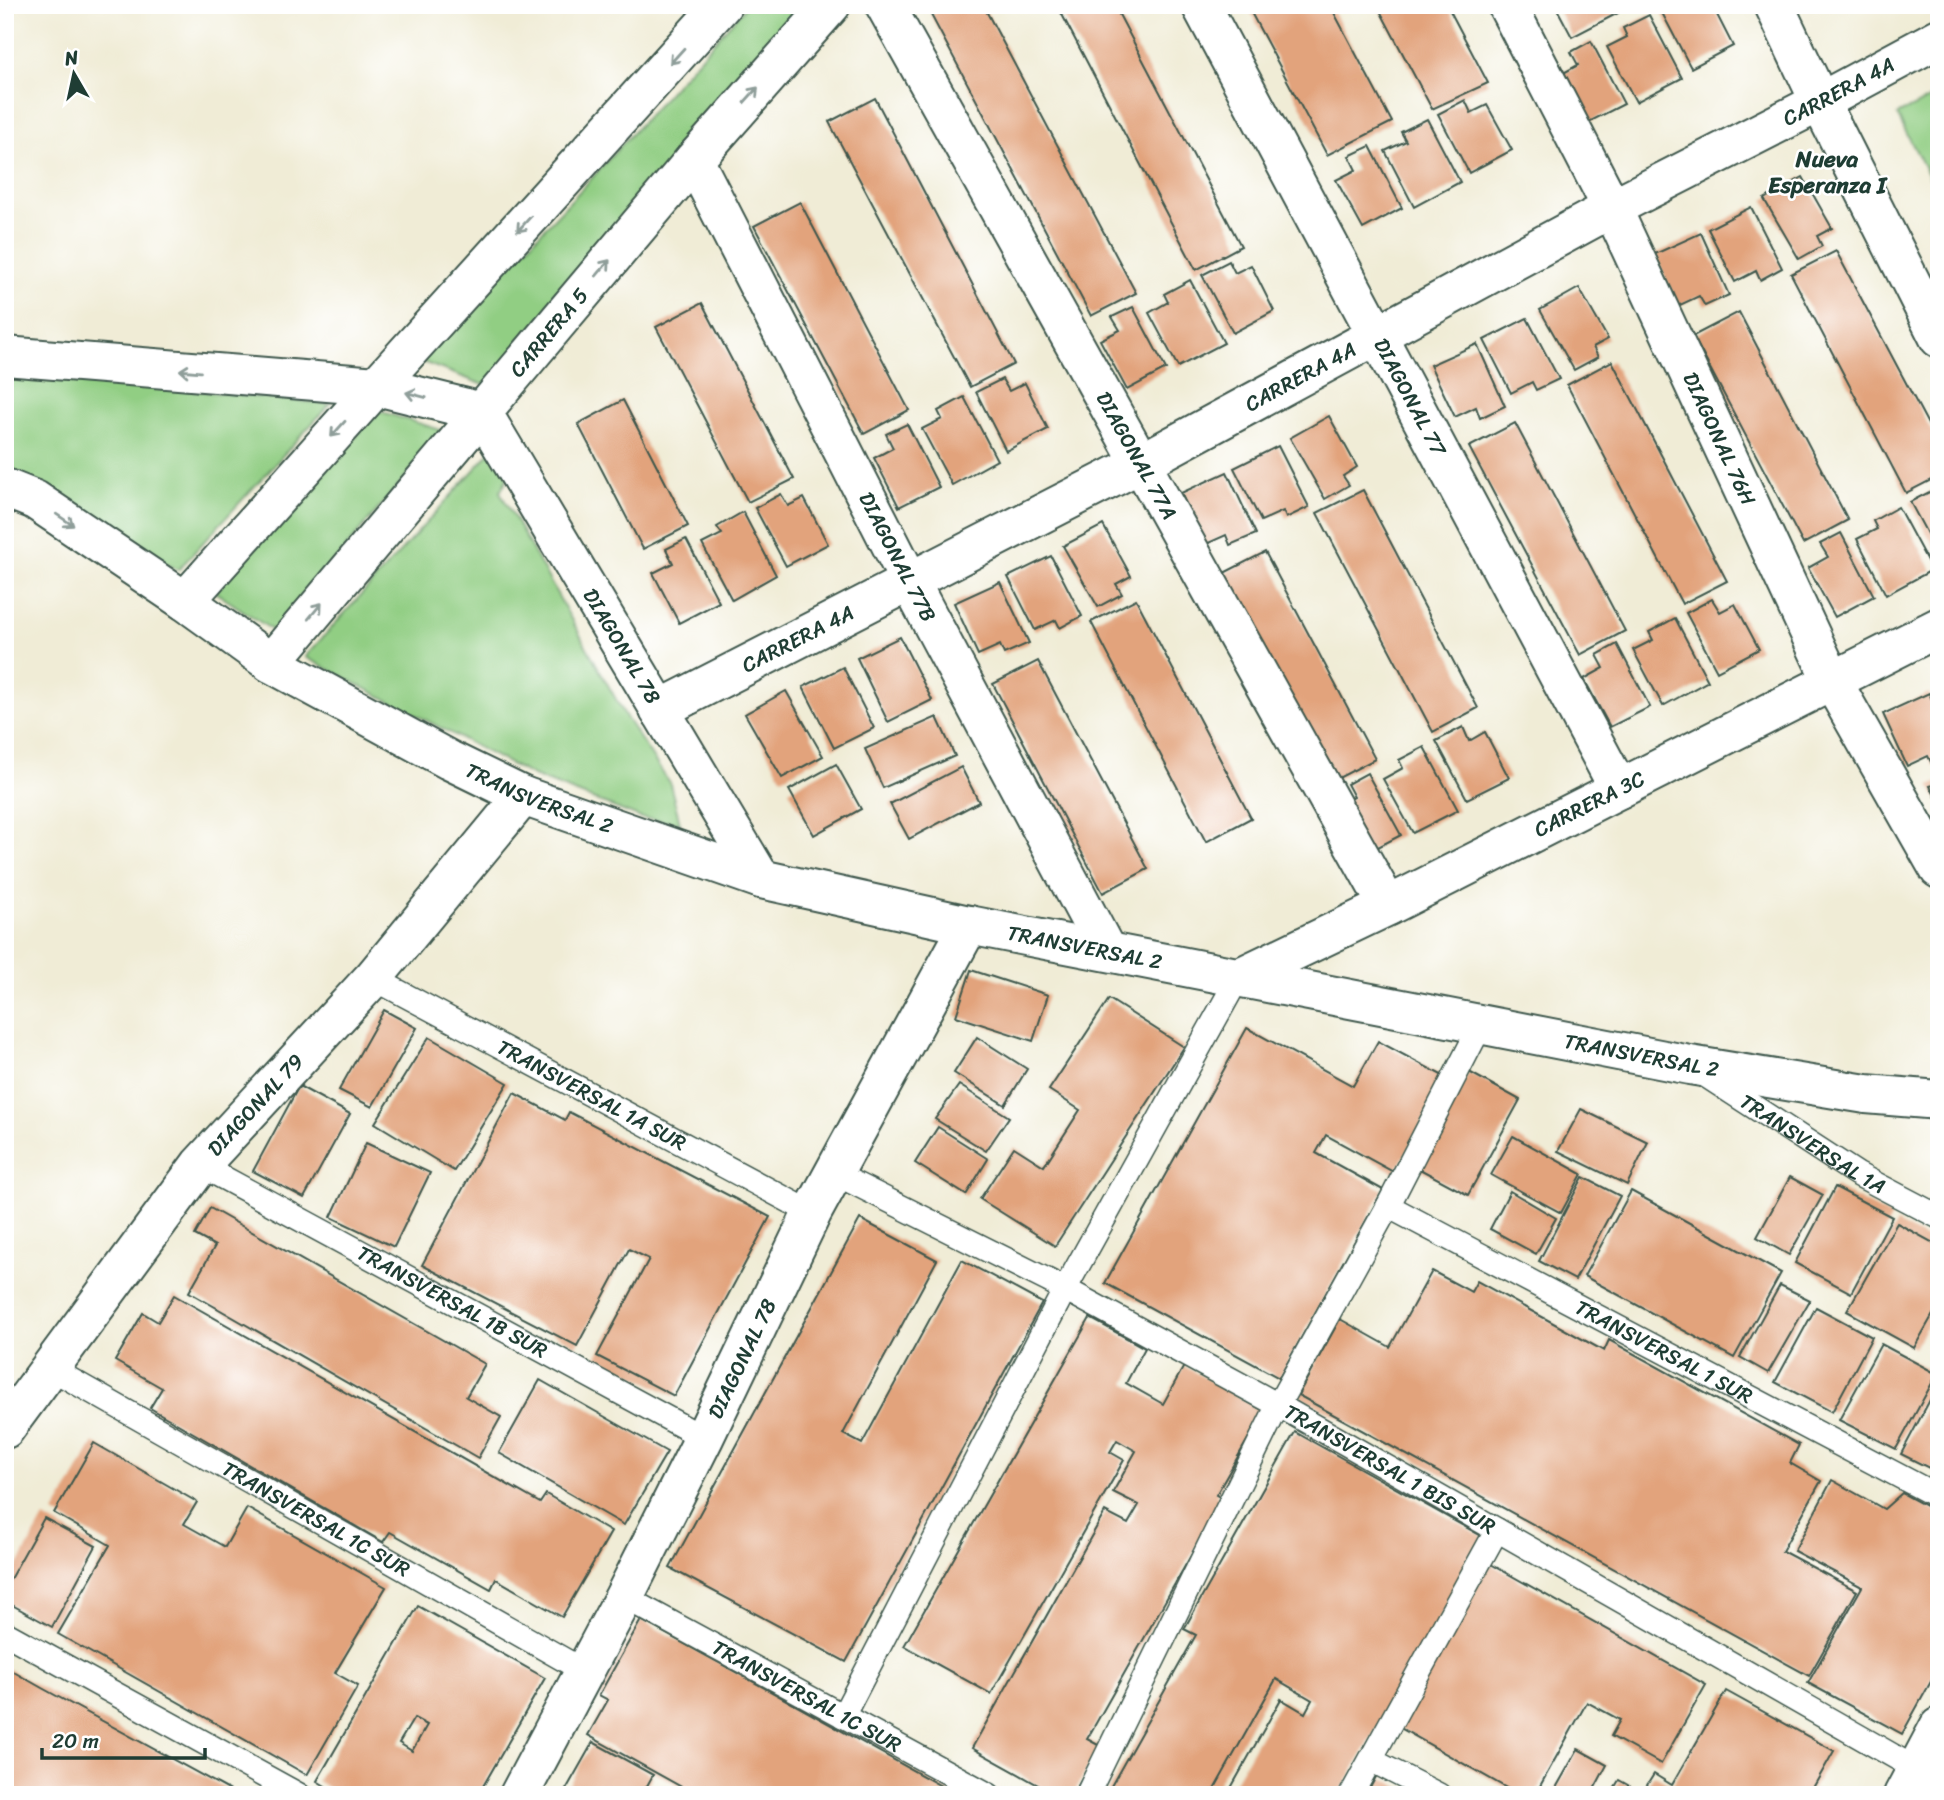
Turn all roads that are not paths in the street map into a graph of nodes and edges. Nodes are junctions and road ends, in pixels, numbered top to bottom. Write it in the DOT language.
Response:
graph roads {
  1 [pos="722,5"];
  2 [pos="831,5"];
  3 [pos="885,5"];
  4 [pos="1201,5"];
  5 [pos="1507,5"];
  6 [pos="1774,5"];
  7 [pos="1939,38"];
  8 [pos="1820,102"];
  9 [pos="694,160"];
  10 [pos="1612,208"];
  11 [pos="1378,334"];
  12 [pos="1939,338"];
  13 [pos="5,356"];
  14 [pos="377,386"];
  15 [pos="482,412"];
  16 [pos="1141,463"];
  17 [pos="5,488"];
  18 [pos="909,582"];
  19 [pos="186,601"];
  20 [pos="1939,626"];
  21 [pos="271,663"];
  22 [pos="1832,681"];
  23 [pos="659,710"];
  24 [pos="1619,789"];
  25 [pos="523,796"];
  26 [pos="1939,869"];
  27 [pos="761,879"];
  28 [pos="1388,906"];
  29 [pos="969,925"];
  30 [pos="1106,950"];
  31 [pos="373,978"];
  32 [pos="1238,978"];
  33 [pos="1481,1025"];
  34 [pos="1690,1065"];
  35 [pos="1939,1100"];
  36 [pos="200,1165"];
  37 [pos="834,1173"];
  38 [pos="1388,1206"];
  39 [pos="812,1213"];
  40 [pos="1939,1217"];
  41 [pos="1065,1289"];
  42 [pos="50,1368"];
  43 [pos="1278,1405"];
  44 [pos="5,1429"];
  45 [pos="704,1438"];
  46 [pos="1939,1497"];
  47 [pos="1497,1530"];
  48 [pos="624,1597"];
  49 [pos="5,1633"];
  50 [pos="584,1671"];
  51 [pos="844,1716"];
  52 [pos="1939,1727"];
  53 [pos="1371,1760"];
  54 [pos="1920,1782"];
  55 [pos="299,1795"];
  56 [pos="519,1795"];
  57 [pos="989,1795"];
  58 [pos="1087,1795"];
  59 [pos="1351,1795"];
  60 [pos="1438,1795"];
  1 -- 14 [label="street, one-way"];
  9 -- 2 [label="street, CARRERA 5, one-way"];
  3 -- 16 [label="street, DIAGONAL 77A"];
  4 -- 11 [label="street, DIAGONAL 77"];
  5 -- 10 [label="street, DIAGONAL 76H"];
  6 -- 8 [label="street"];
  7 -- 8 [label="street, CARRERA 4A"];
  8 -- 10 [label="street, CARRERA 4A"];
  8 -- 12 [label="street"];
  15 -- 9 [label="street, CARRERA 5, one-way"];
  9 -- 18 [label="street, DIAGONAL 77B"];
  10 -- 11 [label="street, CARRERA 4A"];
  10 -- 22 [label="street, DIAGONAL 76H"];
  11 -- 16 [label="street, CARRERA 4A"];
  11 -- 24 [label="street, DIAGONAL 77"];
  14 -- 13 [label="street, one-way"];
  15 -- 14 [label="street, one-way"];
  14 -- 19 [label="street, one-way"];
  21 -- 15 [label="street, CARRERA 5, one-way"];
  15 -- 23 [label="street, DIAGONAL 78"];
  16 -- 18 [label="street, CARRERA 4A"];
  16 -- 28 [label="street, DIAGONAL 77A"];
  17 -- 19 [label="street, TRANSVERSAL 2, one-way"];
  18 -- 23 [label="street, CARRERA 4A"];
  18 -- 30 [label="street, DIAGONAL 77B"];
  19 -- 21 [label="street, TRANSVERSAL 2"];
  20 -- 22 [label="street, CARRERA 3C"];
  21 -- 25 [label="street, TRANSVERSAL 2"];
  22 -- 24 [label="street, CARRERA 3C"];
  22 -- 26 [label="street, DIAGONAL 76H"];
  23 -- 27 [label="street, DIAGONAL 78"];
  24 -- 28 [label="street, CARRERA 3C"];
  25 -- 27 [label="street, TRANSVERSAL 2"];
  25 -- 31 [label="street, DIAGONAL 79"];
  27 -- 29 [label="street, TRANSVERSAL 2"];
  28 -- 32 [label="street, CARRERA 3C"];
  29 -- 30 [label="street, TRANSVERSAL 2"];
  29 -- 37 [label="street, DIAGONAL 78"];
  30 -- 32 [label="street, TRANSVERSAL 2"];
  31 -- 36 [label="street, DIAGONAL 79"];
  31 -- 39 [label="lane, TRANSVERSAL 1A SUR"];
  32 -- 33 [label="street, TRANSVERSAL 2"];
  32 -- 41 [label="lane"];
  33 -- 34 [label="street, TRANSVERSAL 2"];
  33 -- 38 [label="lane"];
  34 -- 35 [label="street, TRANSVERSAL 2"];
  34 -- 40 [label="lane, TRANSVERSAL 1A"];
  36 -- 42 [label="street, DIAGONAL 79"];
  36 -- 45 [label="lane, TRANSVERSAL 1B SUR"];
  37 -- 39 [label="street, DIAGONAL 78"];
  37 -- 41 [label="lane, TRANSVERSAL 1 BIS SUR"];
  38 -- 43 [label="lane"];
  38 -- 46 [label="lane, TRANSVERSAL 1 SUR"];
  39 -- 45 [label="street, DIAGONAL 78"];
  41 -- 43 [label="lane, TRANSVERSAL 1 BIS SUR"];
  41 -- 51 [label="lane"];
  42 -- 44 [label="street, DIAGONAL 79"];
  42 -- 50 [label="lane, TRANSVERSAL 1C SUR"];
  43 -- 47 [label="lane, TRANSVERSAL 1 BIS SUR"];
  43 -- 58 [label="lane"];
  45 -- 48 [label="street, DIAGONAL 78"];
  47 -- 53 [label="lane"];
  47 -- 54 [label="lane, TRANSVERSAL 1 BIS SUR"];
  48 -- 50 [label="street, DIAGONAL 78"];
  48 -- 51 [label="lane, TRANSVERSAL 1C SUR"];
  49 -- 55 [label="lane"];
  50 -- 56 [label="street, DIAGONAL 78"];
  51 -- 57 [label="lane, TRANSVERSAL 1C SUR"];
  52 -- 54 [label="street"];
  53 -- 59 [label="lane"];
  53 -- 60 [label="lane"];
}
